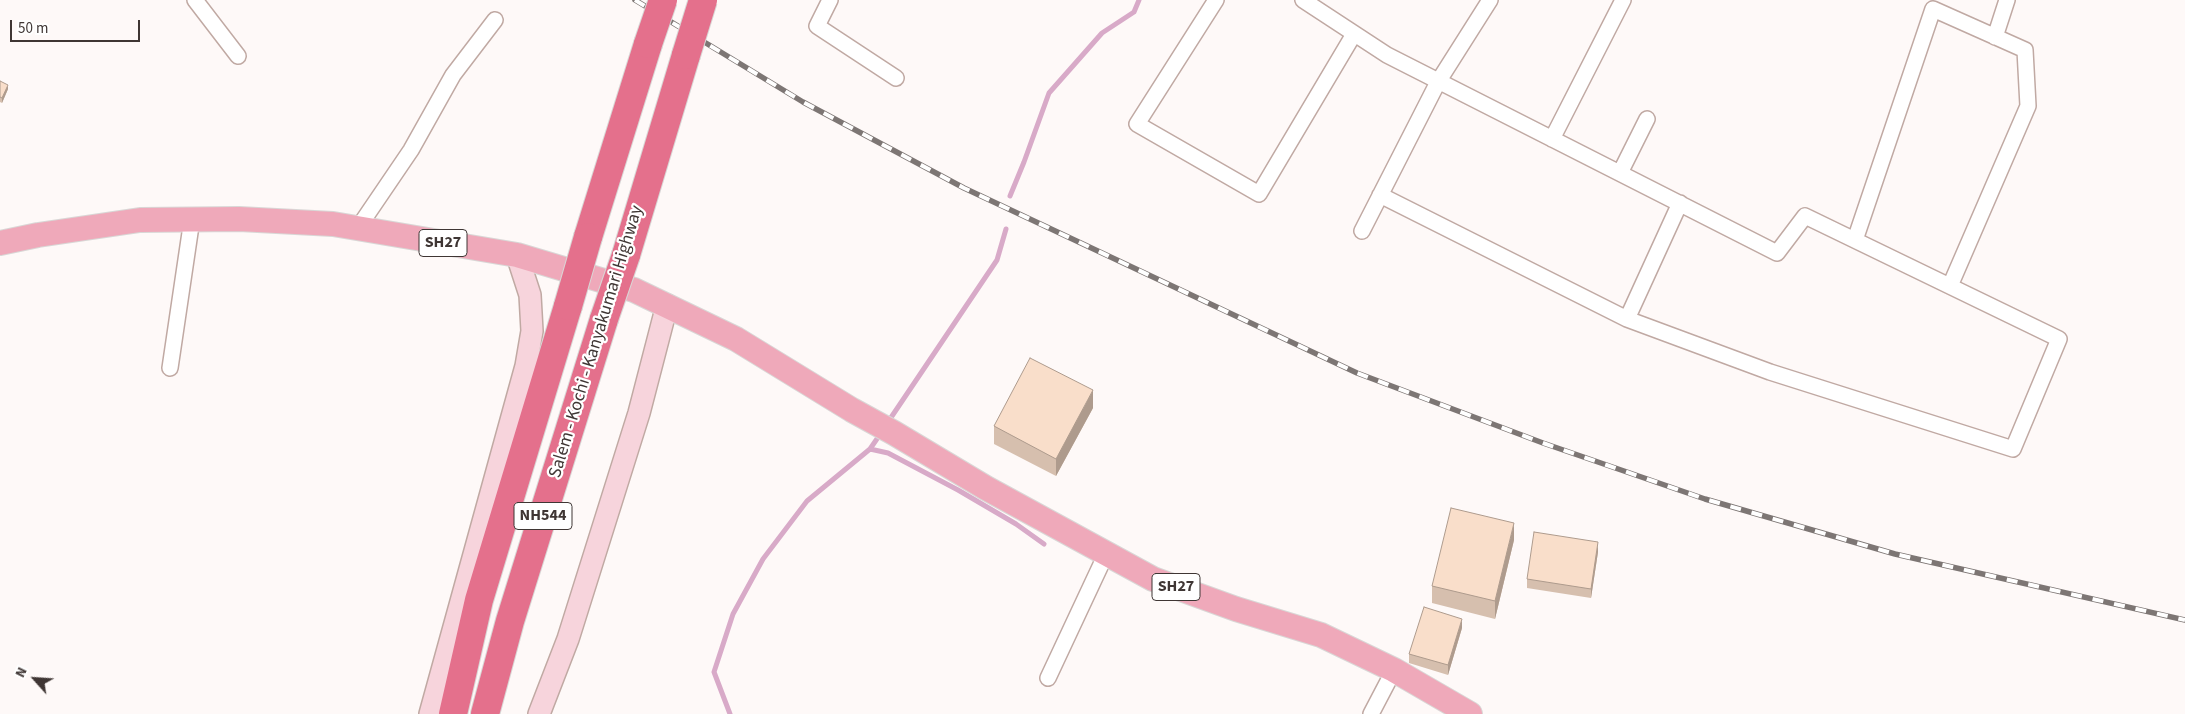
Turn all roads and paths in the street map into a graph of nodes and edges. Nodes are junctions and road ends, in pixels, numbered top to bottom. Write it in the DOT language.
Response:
graph roads {
  1 [pos="195,0"];
  2 [pos="663,0"];
  3 [pos="703,0"];
  4 [pos="830,0"];
  5 [pos="1216,0"];
  6 [pos="1303,0"];
  7 [pos="1490,0"];
  8 [pos="1623,0"];
  9 [pos="2008,0"];
  10 [pos="495,20"];
  11 [pos="1354,34"];
  12 [pos="1995,37"];
  13 [pos="238,56"];
  14 [pos="896,78"];
  15 [pos="1438,82"];
  16 [pos="1647,120"];
  17 [pos="1552,139"];
  18 [pos="1620,173"];
  19 [pos="1380,195"];
  20 [pos="1680,203"];
  21 [pos="192,219"];
  22 [pos="358,228"];
  23 [pos="1362,231"];
  24 [pos="1854,240"];
  25 [pos="0,243"];
  26 [pos="517,256"];
  27 [pos="1950,286"];
  28 [pos="667,306"];
  29 [pos="1627,319"];
  30 [pos="170,368"];
  31 [pos="1106,554"];
  32 [pos="1394,670"];
  33 [pos="1048,678"];
  34 [pos="430,714"];
  35 [pos="452,714"];
  36 [pos="484,714"];
  37 [pos="539,714"];
  38 [pos="1371,714"];
  39 [pos="1470,714"];
  1 -- 13 [label="street"];
  2 -- 35 [label="highway, NH544, bridge"];
  3 -- 36 [label="highway, Salem - Kochi - Kanyakumari Highway / NH544, bridge"];
  4 -- 14 [label="street"];
  5 -- 11 [label="street"];
  6 -- 11 [label="street"];
  7 -- 15 [label="street"];
  8 -- 17 [label="street"];
  9 -- 12 [label="street"];
  10 -- 22 [label="street"];
  11 -- 15 [label="street"];
  12 -- 24 [label="street"];
  12 -- 27 [label="street"];
  15 -- 17 [label="street"];
  15 -- 19 [label="street"];
  16 -- 18 [label="street"];
  17 -- 18 [label="street"];
  18 -- 20 [label="street"];
  19 -- 23 [label="street"];
  19 -- 29 [label="street"];
  20 -- 24 [label="street"];
  20 -- 29 [label="street"];
  21 -- 22 [label="main road, SH27"];
  21 -- 25 [label="main road, SH27"];
  21 -- 30 [label="street"];
  22 -- 26 [label="main road, SH27"];
  24 -- 27 [label="street"];
  26 -- 28 [label="main road, SH27"];
  26 -- 34 [label="street"];
  27 -- 29 [label="street"];
  28 -- 31 [label="main road, SH27"];
  28 -- 37 [label="street"];
  31 -- 32 [label="main road, SH27"];
  31 -- 33 [label="street"];
  32 -- 38 [label="street"];
  32 -- 39 [label="main road, SH27"];
}
